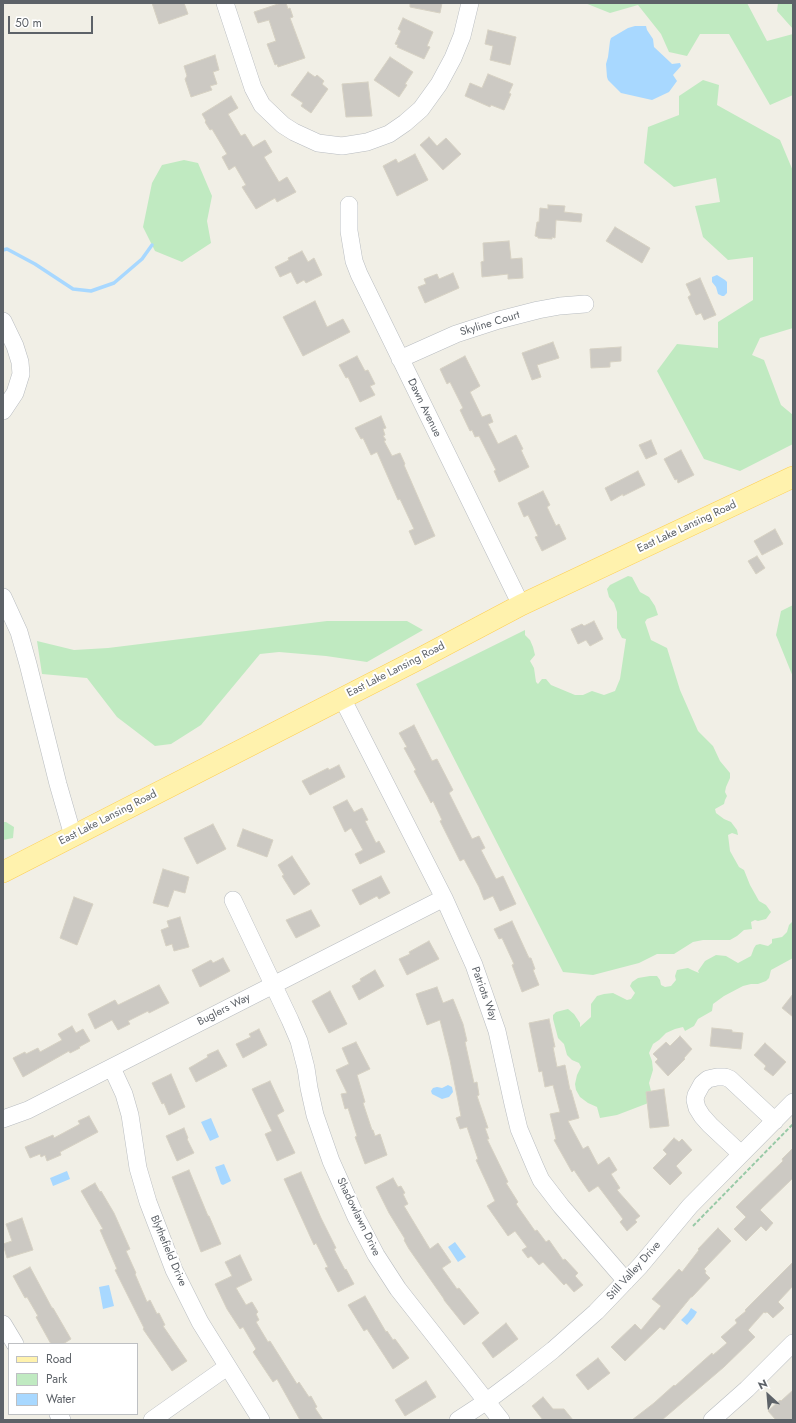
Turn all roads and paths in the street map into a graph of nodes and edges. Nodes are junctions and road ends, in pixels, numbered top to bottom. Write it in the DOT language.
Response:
graph roads {
  1 [pos="225,3"];
  2 [pos="470,3"];
  3 [pos="349,205"];
  4 [pos="585,304"];
  5 [pos="3,321"];
  6 [pos="400,359"];
  7 [pos="3,411"];
  8 [pos="793,477"];
  9 [pos="3,597"];
  10 [pos="521,605"];
  11 [pos="342,698"];
  12 [pos="73,836"];
  13 [pos="3,872"];
  14 [pos="444,898"];
  15 [pos="233,900"];
  16 [pos="274,985"];
  17 [pos="112,1068"];
  18 [pos="793,1102"];
  19 [pos="3,1118"];
  20 [pos="775,1121"];
  21 [pos="742,1154"];
  22 [pos="626,1281"];
  23 [pos="3,1324"];
  24 [pos="14,1343"];
  25 [pos="793,1343"];
  26 [pos="227,1367"];
  27 [pos="487,1401"];
  28 [pos="152,1420"];
  29 [pos="261,1420"];
  30 [pos="458,1420"];
  31 [pos="502,1420"];
  32 [pos="712,1420"];
  1 -- 2 [label="street"];
  3 -- 6 [label="street, Dawn Avenue"];
  4 -- 6 [label="street, Skyline Court"];
  5 -- 7 [label="street"];
  6 -- 10 [label="street, Dawn Avenue"];
  8 -- 10 [label="main road, East Lake Lansing Road"];
  9 -- 12 [label="street"];
  10 -- 11 [label="main road, East Lake Lansing Road"];
  11 -- 12 [label="main road, East Lake Lansing Road"];
  11 -- 14 [label="street, Patriots Way"];
  12 -- 13 [label="main road, East Lake Lansing Road"];
  14 -- 16 [label="street, Buglers Way"];
  14 -- 22 [label="street, Patriots Way"];
  15 -- 16 [label="street, Shadowlawn Drive"];
  16 -- 17 [label="street, Buglers Way"];
  16 -- 27 [label="street, Shadowlawn Drive"];
  17 -- 19 [label="street, Buglers Way"];
  17 -- 26 [label="street, Blythefield Drive"];
  18 -- 20 [label="street, Still Valley Drive"];
  20 -- 21 [label="street, Still Valley Drive"];
  20 -- 21 [label="street"];
  21 -- 22 [label="street, Still Valley Drive"];
  22 -- 27 [label="street, Still Valley Drive"];
  23 -- 24 [label="street"];
  25 -- 32 [label="street"];
  26 -- 28 [label="street"];
  26 -- 29 [label="street, Blythefield Drive"];
  27 -- 30 [label="street, Still Valley Drive"];
  27 -- 31 [label="street, Shadowlawn Drive"];
}
